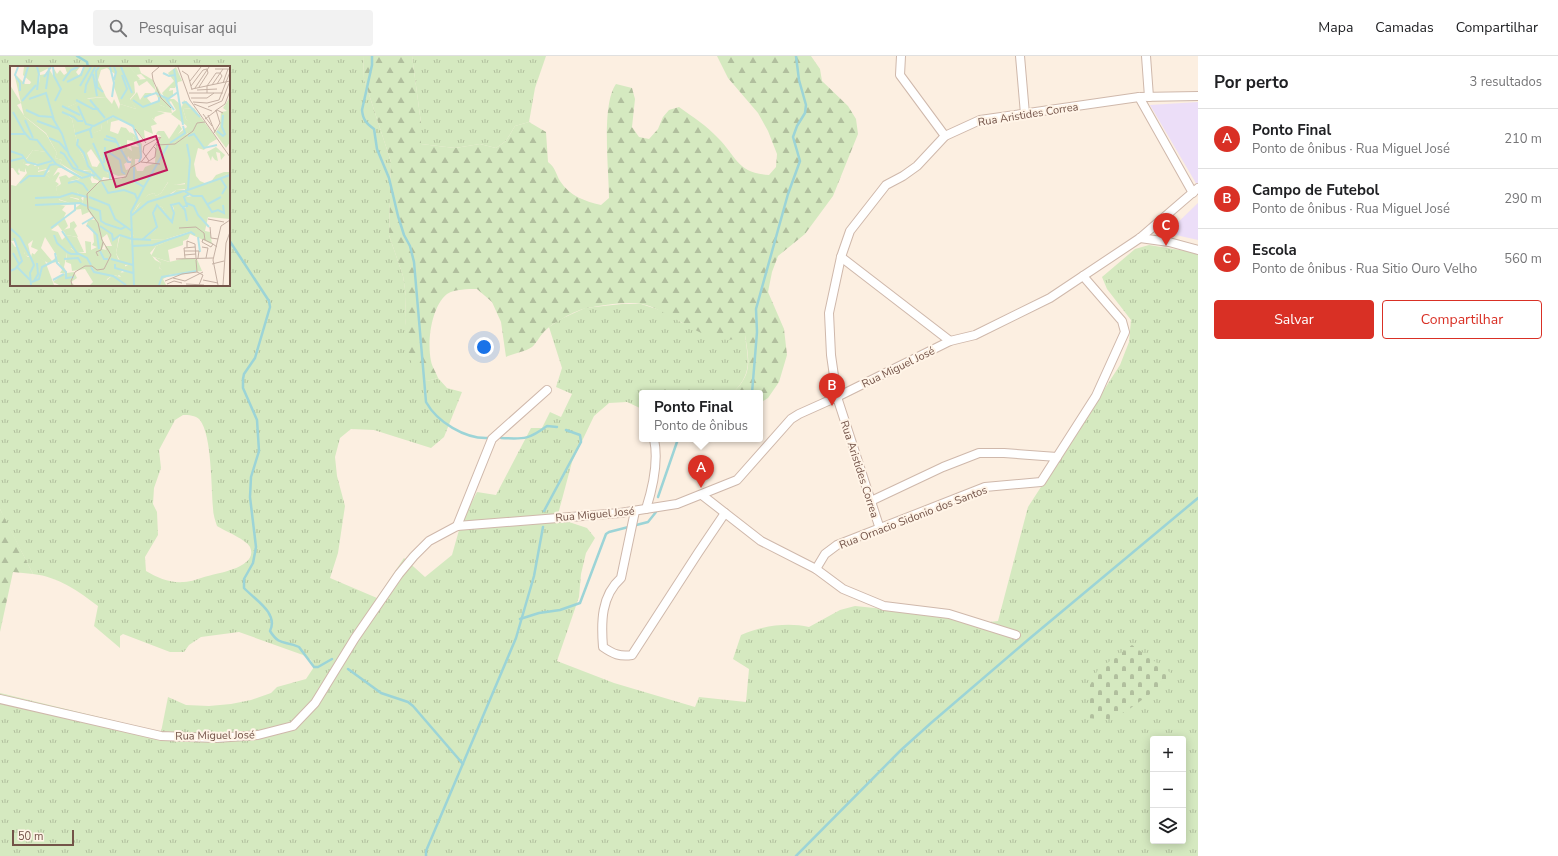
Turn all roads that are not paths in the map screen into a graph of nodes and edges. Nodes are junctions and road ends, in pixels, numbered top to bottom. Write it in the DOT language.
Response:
graph roads {
  1 [pos="901,56"];
  2 [pos="1020,56"];
  3 [pos="1146,56"];
  4 [pos="1198,96"];
  5 [pos="1139,97"];
  6 [pos="1149,97"];
  7 [pos="1025,114"];
  8 [pos="945,136"];
  9 [pos="1196,191"];
  10 [pos="1140,238"];
  11 [pos="1198,250"];
  12 [pos="840,257"];
  13 [pos="1084,276"];
  14 [pos="950,341"];
  15 [pos="547,390"];
  16 [pos="837,398"];
  17 [pos="655,442"];
  18 [pos="1056,457"];
  19 [pos="702,495"];
  20 [pos="871,501"];
  21 [pos="646,509"];
  22 [pos="635,511"];
  23 [pos="725,513"];
  24 [pos="457,526"];
  25 [pos="880,529"];
  26 [pos="816,569"];
  27 [pos="1016,635"];
  28 [pos="0,699"];
  1 -- 8 [label="street"];
  2 -- 7 [label="street"];
  3 -- 6 [label="street"];
  4 -- 6 [label="street, Rua Aristides Correa"];
  5 -- 6 [label="street, Rua Aristides Correa"];
  5 -- 7 [label="street, Rua Aristides Correa"];
  5 -- 9 [label="street"];
  7 -- 8 [label="street, Rua Aristides Correa"];
  8 -- 12 [label="street, Rua Aristides Correa"];
  9 -- 10 [label="street, Rua Miguel José"];
  10 -- 11 [label="street"];
  10 -- 13 [label="street, Rua Miguel José"];
  12 -- 14 [label="street"];
  12 -- 16 [label="street, Rua Aristides Correa"];
  13 -- 14 [label="street, Rua Miguel José"];
  13 -- 18 [label="street, Rua Ornacio Sidonio dos Santos"];
  14 -- 16 [label="street, Rua Miguel José"];
  15 -- 24 [label="street"];
  16 -- 19 [label="street, Rua Miguel José"];
  16 -- 20 [label="street, Rua Aristides Correa"];
  17 -- 21 [label="street"];
  18 -- 20 [label="street"];
  18 -- 25 [label="street, Rua Ornacio Sidonio dos Santos"];
  19 -- 21 [label="street, Rua Miguel José"];
  19 -- 23 [label="street"];
  20 -- 25 [label="street, Rua Aristides Correa"];
  21 -- 22 [label="street, Rua Miguel José"];
  22 -- 23 [label="street"];
  22 -- 24 [label="street, Rua Miguel José"];
  23 -- 26 [label="street"];
  24 -- 28 [label="street, Rua Miguel José"];
  25 -- 26 [label="street, Rua Ornacio Sidonio dos Santos"];
  26 -- 27 [label="street"];
}
